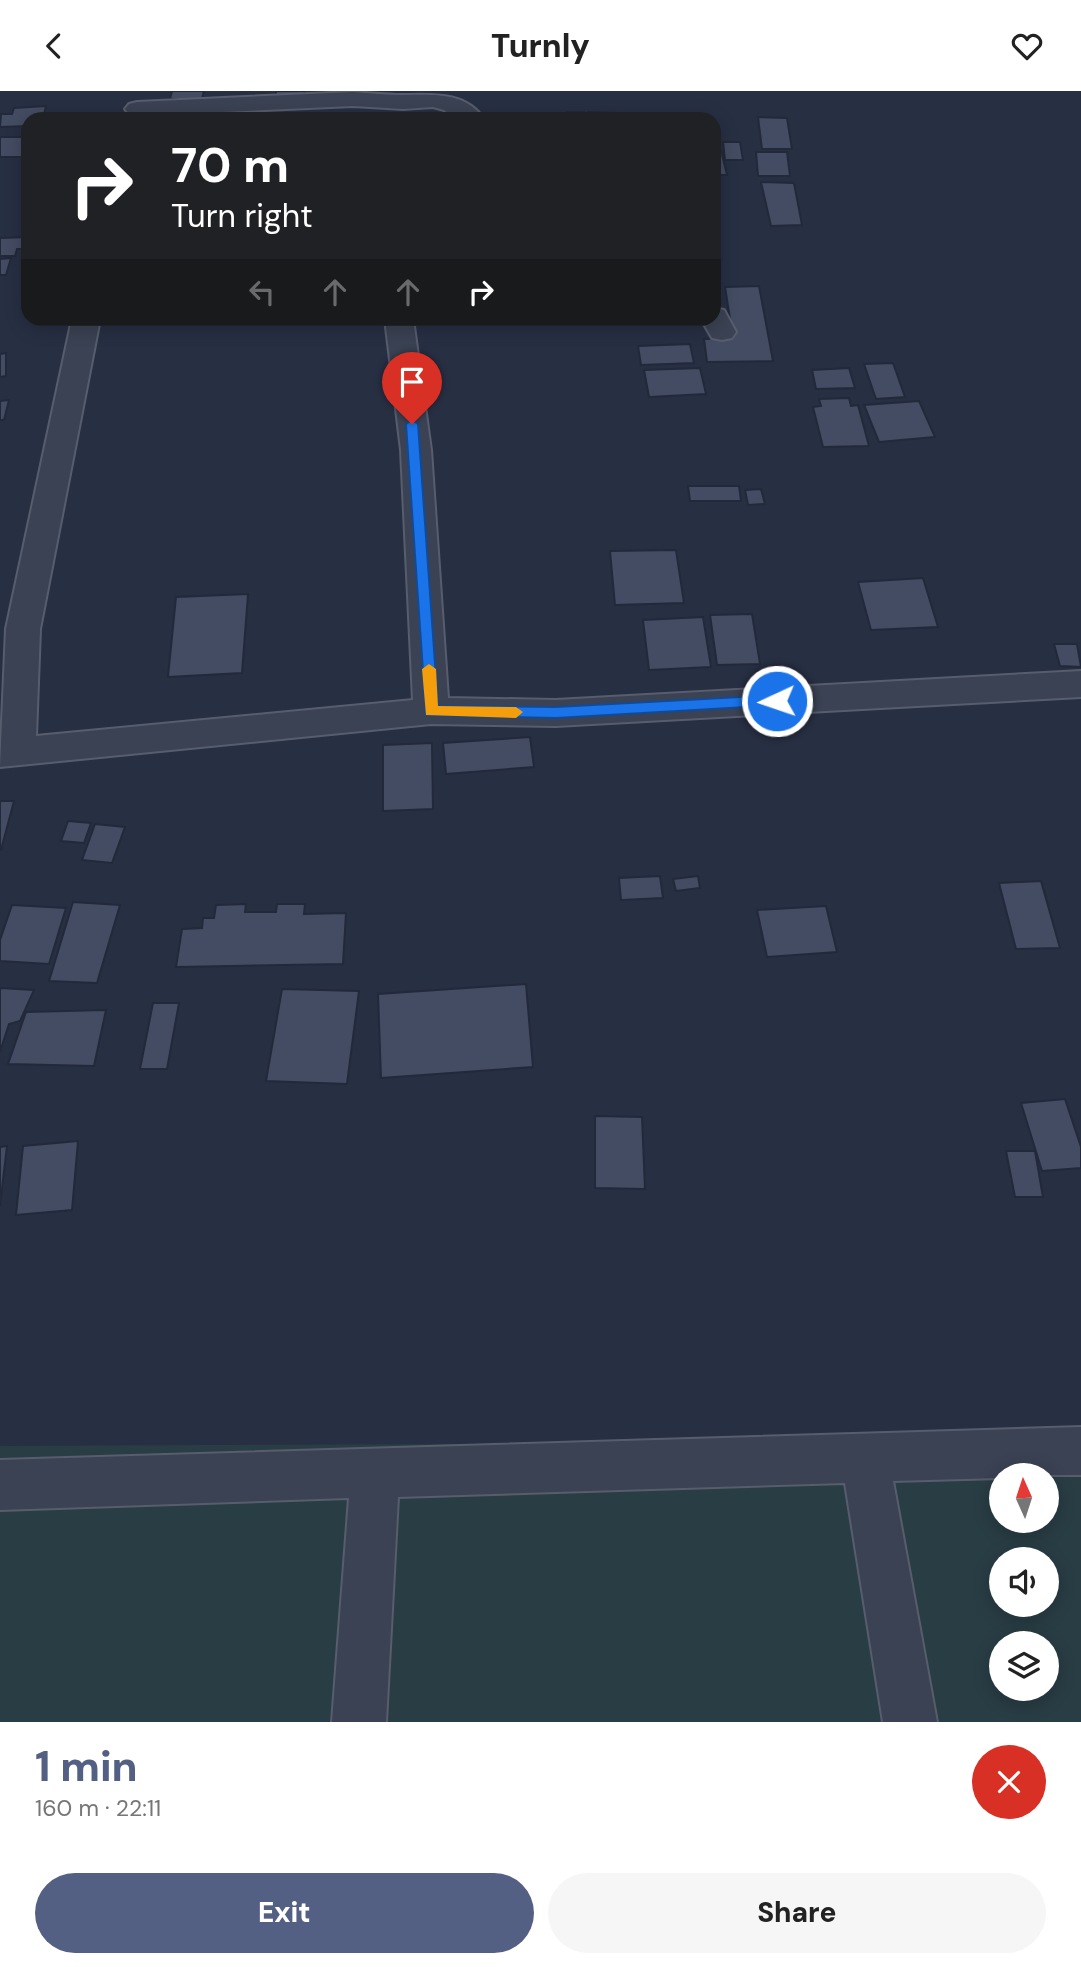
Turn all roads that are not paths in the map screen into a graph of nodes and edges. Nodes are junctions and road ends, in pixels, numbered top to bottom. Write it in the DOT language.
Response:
graph roads {
  1 [pos="138,106"];
  2 [pos="462,112"];
  3 [pos="85,326"];
  4 [pos="400,326"];
  5 [pos="1081,684"];
  6 [pos="431,711"];
  7 [pos="8,753"];
  8 [pos="1081,1451"];
  9 [pos="865,1458"];
  10 [pos="374,1473"];
  11 [pos="0,1485"];
  12 [pos="359,1722"];
  13 [pos="910,1722"];
  1 -- 2 [label="street"];
  3 -- 7 [label="street"];
  4 -- 6 [label="street"];
  5 -- 6 [label="street"];
  6 -- 7 [label="street"];
  8 -- 9 [label="street"];
  9 -- 10 [label="street"];
  9 -- 13 [label="street"];
  10 -- 11 [label="street"];
  10 -- 12 [label="street"];
}
